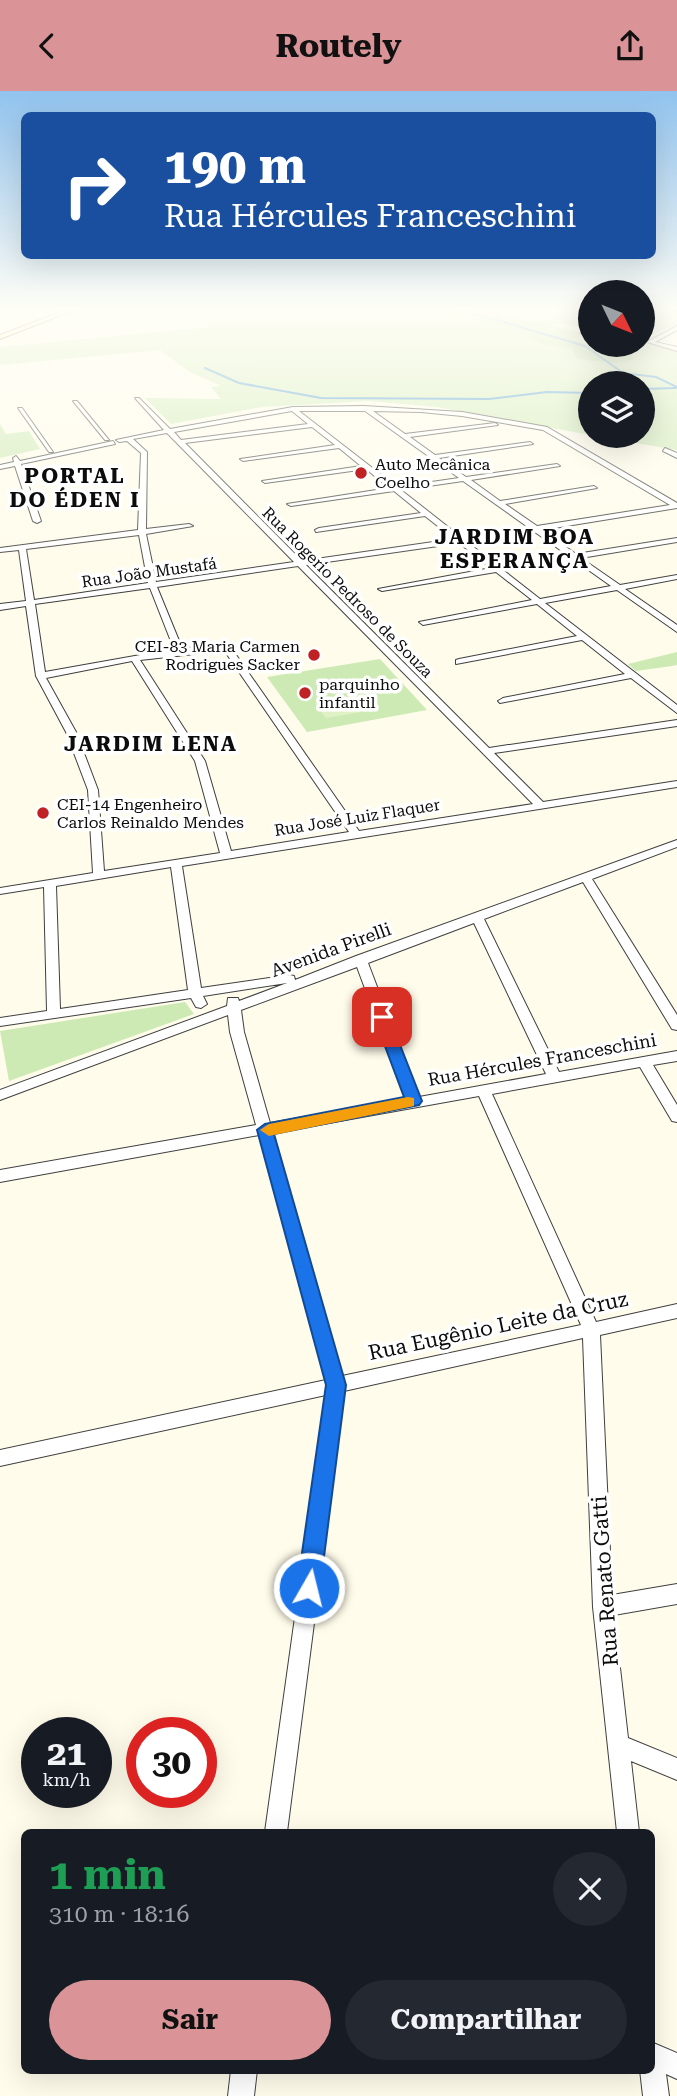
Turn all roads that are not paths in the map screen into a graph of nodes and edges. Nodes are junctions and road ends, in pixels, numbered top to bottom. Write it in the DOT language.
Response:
graph roads {
  1 [pos="75,402"];
  2 [pos="140,402"];
  3 [pos="293,408"];
  4 [pos="20,409"];
  5 [pos="370,410"];
  6 [pos="314,425"];
  7 [pos="495,425"];
  8 [pos="168,430"];
  9 [pos="405,436"];
  10 [pos="112,440"];
  11 [pos="132,442"];
  12 [pos="180,442"];
  13 [pos="530,444"];
  14 [pos="341,446"];
  15 [pos="51,450"];
  16 [pos="666,450"];
  17 [pos="677,456"];
  18 [pos="433,457"];
  19 [pos="243,459"];
  20 [pos="0,461"];
  21 [pos="17,461"];
  22 [pos="557,465"];
  23 [pos="0,467"];
  24 [pos="368,467"];
  25 [pos="464,479"];
  26 [pos="265,481"];
  27 [pos="594,488"];
  28 [pos="395,489"];
  29 [pos="498,503"];
  30 [pos="291,504"];
  31 [pos="677,506"];
  32 [pos="427,514"];
  33 [pos="37,521"];
  34 [pos="188,526"];
  35 [pos="534,529"];
  36 [pos="318,530"];
  37 [pos="142,532"];
  38 [pos="461,540"];
  39 [pos="677,540"];
  40 [pos="22,547"];
  41 [pos="0,550"];
  42 [pos="573,557"];
  43 [pos="302,565"];
  44 [pos="498,569"];
  45 [pos="677,577"];
  46 [pos="153,586"];
  47 [pos="617,588"];
  48 [pos="382,589"];
  49 [pos="539,601"];
  50 [pos="29,603"];
  51 [pos="0,607"];
  52 [pos="677,619"];
  53 [pos="665,621"];
  54 [pos="423,622"];
  55 [pos="677,629"];
  56 [pos="584,637"];
  57 [pos="179,652"];
  58 [pos="136,660"];
  59 [pos="459,662"];
  60 [pos="633,675"];
  61 [pos="41,676"];
  62 [pos="503,701"];
  63 [pos="677,710"];
  64 [pos="677,723"];
  65 [pos="486,751"];
  66 [pos="677,783"];
  67 [pos="539,804"];
  68 [pos="356,834"];
  69 [pos="677,843"];
  70 [pos="226,854"];
  71 [pos="176,862"];
  72 [pos="99,875"];
  73 [pos="586,878"];
  74 [pos="50,883"];
  75 [pos="0,891"];
  76 [pos="477,917"];
  77 [pos="360,959"];
  78 [pos="322,974"];
  79 [pos="214,991"];
  80 [pos="215,1006"];
  81 [pos="54,1014"];
  82 [pos="0,1022"];
  83 [pos="677,1026"];
  84 [pos="237,1032"];
  85 [pos="677,1056"];
  86 [pos="644,1062"];
  87 [pos="554,1077"];
  88 [pos="483,1090"];
  89 [pos="0,1095"];
  90 [pos="414,1101"];
  91 [pos="677,1117"];
  92 [pos="265,1130"];
  93 [pos="0,1176"];
  94 [pos="677,1311"];
  95 [pos="591,1328"];
  96 [pos="336,1385"];
  97 [pos="0,1458"];
  98 [pos="677,1594"];
  99 [pos="604,1607"];
  100 [pos="619,1745"];
  101 [pos="677,1769"];
  102 [pos="276,1829"];
  103 [pos="628,1829"];
  104 [pos="655,2058"];
  105 [pos="677,2067"];
  106 [pos="244,2074"];
  107 [pos="653,2074"];
  108 [pos="241,2096"];
  109 [pos="656,2096"];
  1 -- 10 [label="street"];
  2 -- 8 [label="street, Rua Rogerio Pedroso de Souza"];
  3 -- 5 [label="street"];
  3 -- 6 [label="street"];
  3 -- 8 [label="street"];
  4 -- 15 [label="street"];
  5 -- 9 [label="street"];
  5 -- 31 [label="street"];
  6 -- 12 [label="street"];
  6 -- 14 [label="street"];
  7 -- 9 [label="street"];
  8 -- 10 [label="street"];
  8 -- 11 [label="street"];
  8 -- 12 [label="street, Rua Rogerio Pedroso de Souza"];
  9 -- 18 [label="street"];
  10 -- 11 [label="street"];
  10 -- 15 [label="street"];
  10 -- 21 [label="street"];
  11 -- 37 [label="street"];
  12 -- 43 [label="street, Rua Rogerio Pedroso de Souza"];
  13 -- 18 [label="street"];
  14 -- 19 [label="street"];
  14 -- 24 [label="street"];
  15 -- 21 [label="street"];
  16 -- 17 [label="street"];
  18 -- 25 [label="street"];
  20 -- 21 [label="street"];
  21 -- 23 [label="street"];
  21 -- 33 [label="street"];
  22 -- 25 [label="street"];
  24 -- 26 [label="street"];
  24 -- 28 [label="street"];
  25 -- 28 [label="street"];
  25 -- 29 [label="street"];
  27 -- 29 [label="street"];
  28 -- 30 [label="street"];
  28 -- 32 [label="street"];
  29 -- 35 [label="street"];
  31 -- 35 [label="street"];
  32 -- 36 [label="street"];
  32 -- 38 [label="street"];
  34 -- 37 [label="street"];
  35 -- 42 [label="street"];
  37 -- 40 [label="street"];
  37 -- 46 [label="street"];
  38 -- 43 [label="street, Rua João Mustafá"];
  38 -- 44 [label="street"];
  39 -- 42 [label="street"];
  40 -- 41 [label="street"];
  40 -- 50 [label="street"];
  42 -- 47 [label="street"];
  43 -- 46 [label="street, Rua João Mustafá"];
  43 -- 65 [label="street, Rua Rogerio Pedroso de Souza"];
  44 -- 48 [label="street"];
  44 -- 49 [label="street"];
  45 -- 47 [label="street"];
  46 -- 50 [label="street, Rua João Mustafá"];
  46 -- 57 [label="street"];
  47 -- 49 [label="street"];
  47 -- 53 [label="street"];
  49 -- 54 [label="street"];
  49 -- 56 [label="street"];
  50 -- 51 [label="street, Rua João Mustafá"];
  50 -- 61 [label="street"];
  52 -- 53 [label="street"];
  53 -- 55 [label="street"];
  56 -- 59 [label="street"];
  56 -- 60 [label="street"];
  57 -- 58 [label="street"];
  57 -- 68 [label="street"];
  58 -- 61 [label="street"];
  58 -- 70 [label="street"];
  60 -- 62 [label="street"];
  60 -- 63 [label="street"];
  61 -- 72 [label="street"];
  64 -- 65 [label="street"];
  65 -- 67 [label="street, Rua Rogerio Pedroso de Souza"];
  66 -- 67 [label="street, Rua José Luiz Flaquer"];
  67 -- 68 [label="street, Rua José Luiz Flaquer"];
  68 -- 70 [label="street, Rua José Luiz Flaquer"];
  69 -- 73 [label="street, Avenida Pirelli"];
  70 -- 71 [label="street, Rua José Luiz Flaquer"];
  71 -- 72 [label="street, Rua José Luiz Flaquer"];
  71 -- 80 [label="street"];
  72 -- 74 [label="street, Rua José Luiz Flaquer"];
  73 -- 76 [label="street, Avenida Pirelli"];
  73 -- 83 [label="street"];
  74 -- 75 [label="street, Rua José Luiz Flaquer"];
  74 -- 81 [label="street"];
  76 -- 77 [label="street, Avenida Pirelli"];
  76 -- 87 [label="street"];
  77 -- 78 [label="street, Avenida Pirelli"];
  77 -- 90 [label="street"];
  78 -- 79 [label="street"];
  78 -- 80 [label="street, Avenida Pirelli"];
  79 -- 80 [label="street"];
  79 -- 80 [label="street"];
  80 -- 81 [label="street"];
  80 -- 84 [label="street"];
  80 -- 84 [label="street"];
  80 -- 89 [label="street, Avenida Pirelli"];
  81 -- 82 [label="street"];
  84 -- 92 [label="street"];
  85 -- 86 [label="street, Rua Hércules Franceschini"];
  86 -- 87 [label="street, Rua Hércules Franceschini"];
  86 -- 91 [label="street"];
  87 -- 88 [label="street, Rua Hércules Franceschini"];
  88 -- 90 [label="street, Rua Hércules Franceschini"];
  88 -- 95 [label="street"];
  90 -- 92 [label="street, Rua Hércules Franceschini"];
  92 -- 93 [label="street, Rua Hércules Franceschini"];
  92 -- 96 [label="street"];
  94 -- 95 [label="street, Rua Eugênio Leite da Cruz"];
  95 -- 96 [label="street, Rua Eugênio Leite da Cruz"];
  95 -- 99 [label="street, Rua Renato Gatti"];
  96 -- 97 [label="street, Rua Eugênio Leite da Cruz"];
  96 -- 102 [label="street"];
  98 -- 99 [label="street"];
  99 -- 100 [label="street, Rua Renato Gatti"];
  100 -- 101 [label="street"];
  100 -- 103 [label="street, Rua Renato Gatti"];
  104 -- 105 [label="street"];
  106 -- 108 [label="street"];
  107 -- 109 [label="street"];
}
